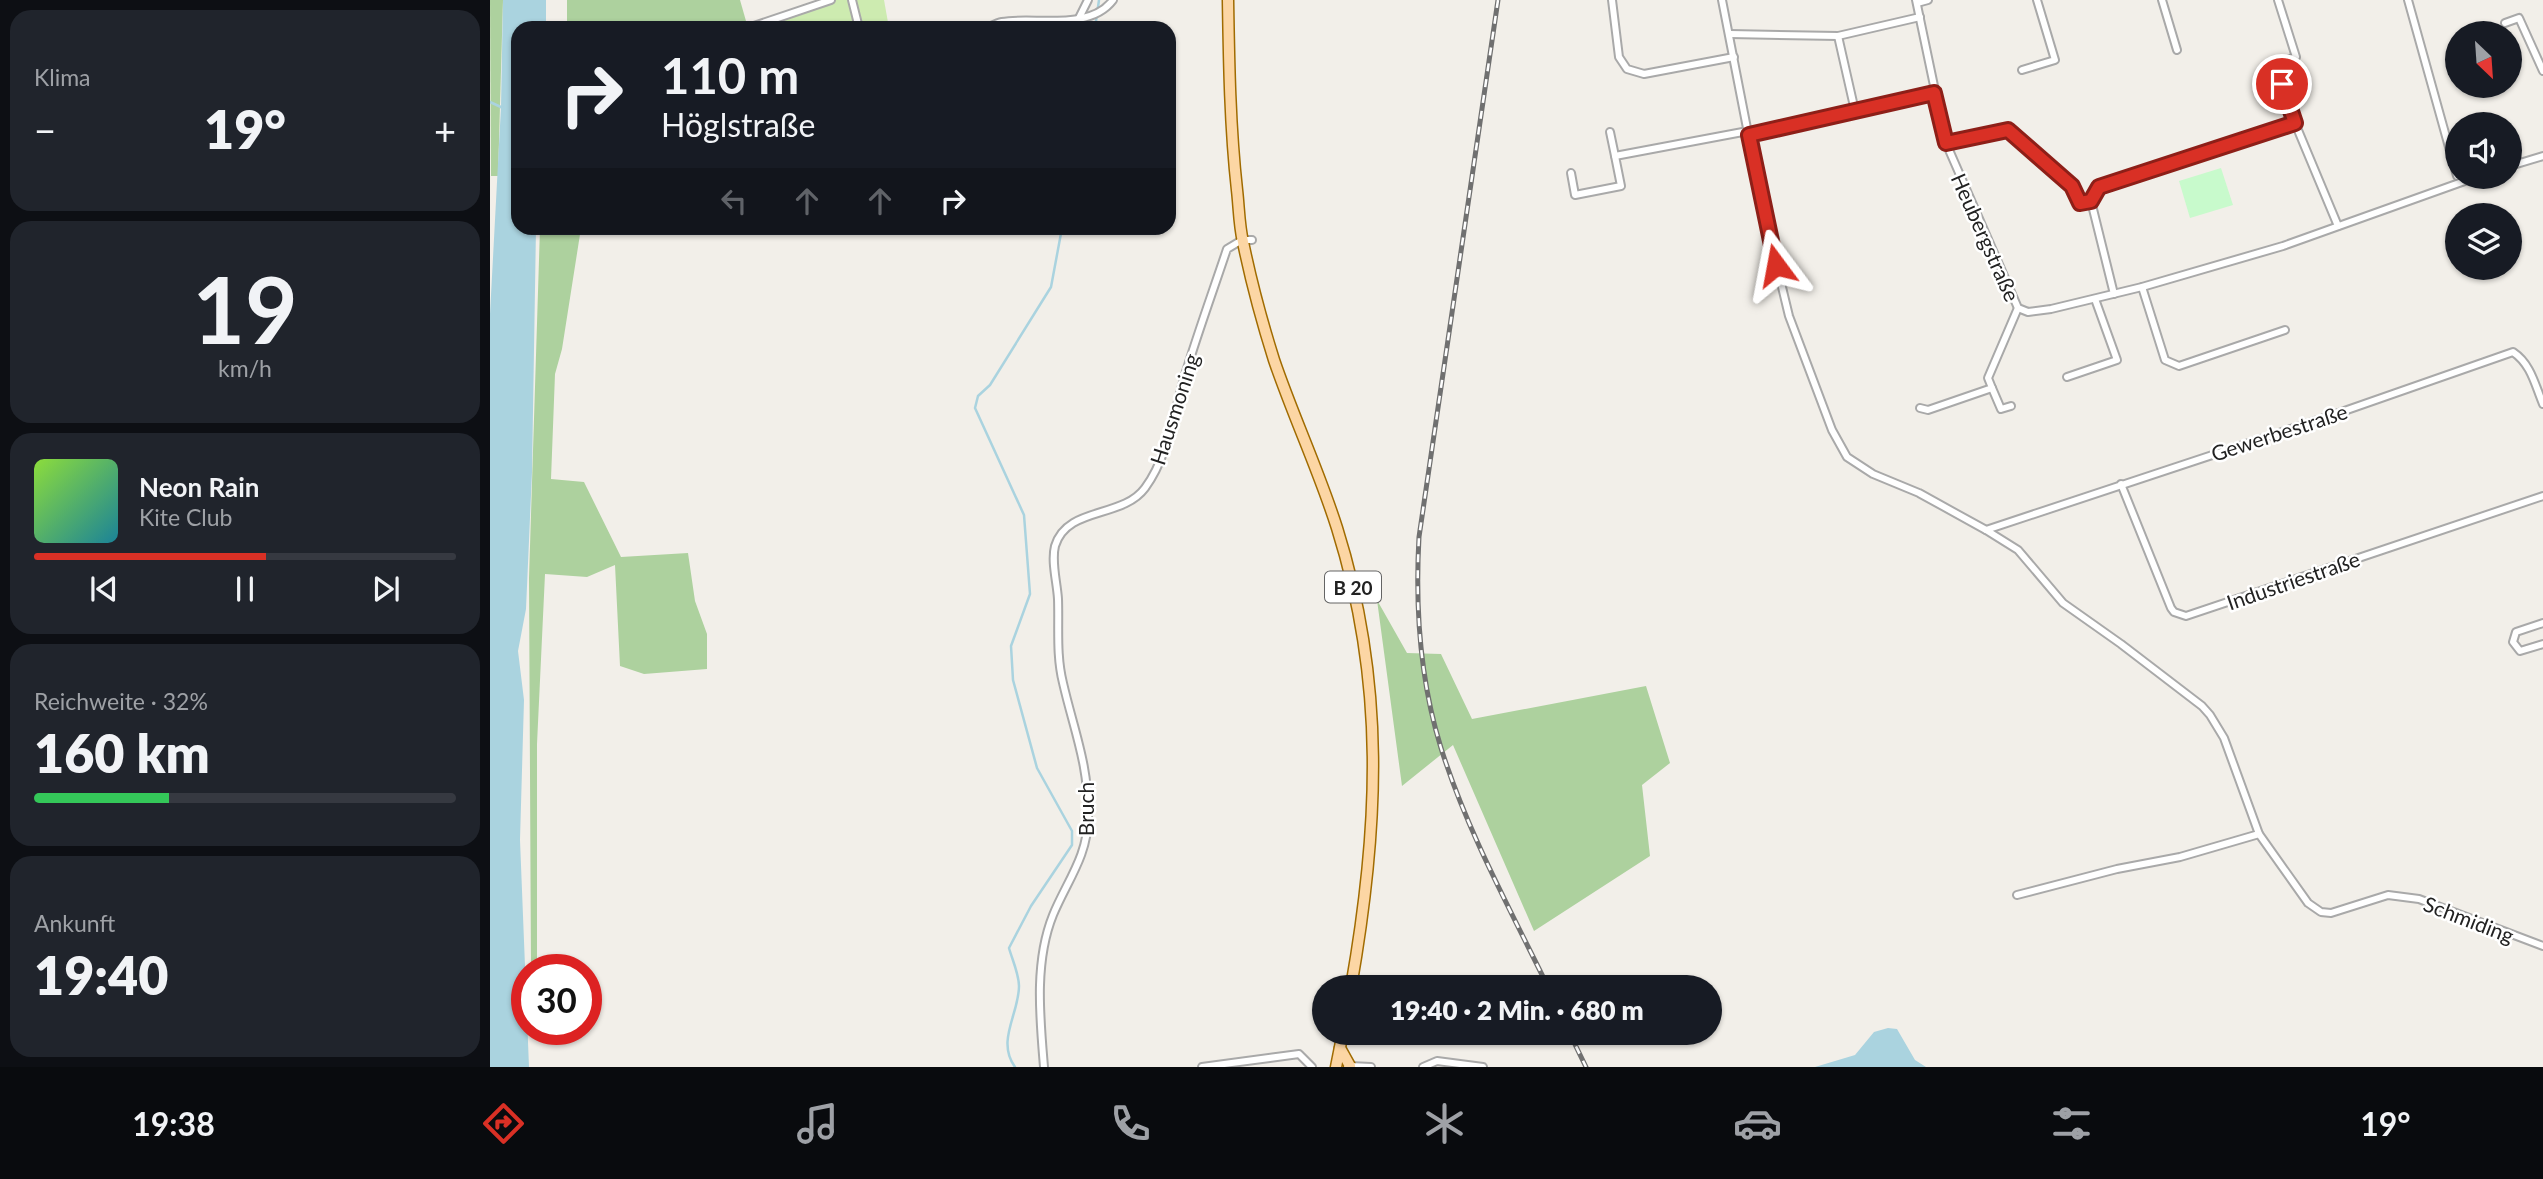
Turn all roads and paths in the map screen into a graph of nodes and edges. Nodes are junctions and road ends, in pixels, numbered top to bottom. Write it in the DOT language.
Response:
graph roads {
  1 [pos="831,0"];
  2 [pos="852,0"];
  3 [pos="1088,0"];
  4 [pos="1113,0"];
  5 [pos="1228,0"];
  6 [pos="1612,0"];
  7 [pos="1723,0"];
  8 [pos="1927,0"];
  9 [pos="2036,0"];
  10 [pos="2161,0"];
  11 [pos="2278,0"];
  12 [pos="2408,0"];
  13 [pos="1917,1"];
  14 [pos="1920,17"];
  15 [pos="1079,18"];
  16 [pos="769,21"];
  17 [pos="857,21"];
  18 [pos="1057,21"];
  19 [pos="2522,25"];
  20 [pos="1730,34"];
  21 [pos="1838,36"];
  22 [pos="2177,50"];
  23 [pos="1734,57"];
  24 [pos="2022,70"];
  25 [pos="2543,71"];
  26 [pos="1934,93"];
  27 [pos="1855,111"];
  28 [pos="2295,123"];
  29 [pos="1610,132"];
  30 [pos="2445,132"];
  31 [pos="1748,133"];
  32 [pos="1946,143"];
  33 [pos="1615,156"];
  34 [pos="2543,156"];
  35 [pos="2522,162"];
  36 [pos="1571,173"];
  37 [pos="2445,183"];
  38 [pos="2091,201"];
  39 [pos="2338,226"];
  40 [pos="1247,240"];
  41 [pos="2142,287"];
  42 [pos="2114,294"];
  43 [pos="2095,299"];
  44 [pos="2018,308"];
  45 [pos="2285,330"];
  46 [pos="2067,377"];
  47 [pos="1992,388"];
  48 [pos="2543,404"];
  49 [pos="2011,406"];
  50 [pos="1920,408"];
  51 [pos="2121,484"];
  52 [pos="2543,496"];
  53 [pos="1986,530"];
  54 [pos="1055,546"];
  55 [pos="2543,623"];
  56 [pos="2543,643"];
  57 [pos="2259,834"];
  58 [pos="2017,895"];
  59 [pos="2543,946"];
  60 [pos="1353,975"];
  61 [pos="1341,1045"];
  62 [pos="1340,1048"];
  63 [pos="1350,1066"];
  64 [pos="1044,1067"];
  65 [pos="1202,1067"];
  66 [pos="1312,1067"];
  67 [pos="1336,1067"];
  68 [pos="1371,1067"];
  69 [pos="1423,1067"];
  70 [pos="1483,1067"];
  1 -- 16 [label="street"];
  2 -- 17 [label="street"];
  3 -- 15 [label="street"];
  4 -- 15 [label="street"];
  5 -- 40 [label="main road, B 20"];
  6 -- 23 [label="street"];
  7 -- 20 [label="street"];
  8 -- 13 [label="street"];
  9 -- 24 [label="street"];
  10 -- 22 [label="street"];
  11 -- 28 [label="street"];
  12 -- 30 [label="street"];
  13 -- 14 [label="street, Heubergstraße"];
  14 -- 21 [label="street"];
  14 -- 26 [label="street, Heubergstraße"];
  15 -- 18 [label="street"];
  19 -- 25 [label="street"];
  20 -- 21 [label="street"];
  20 -- 23 [label="street"];
  21 -- 27 [label="street"];
  23 -- 31 [label="street"];
  26 -- 27 [label="street"];
  26 -- 32 [label="street, Heubergstraße"];
  27 -- 31 [label="street"];
  28 -- 38 [label="street"];
  28 -- 39 [label="street"];
  29 -- 33 [label="street"];
  31 -- 33 [label="street"];
  31 -- 53 [label="street"];
  32 -- 38 [label="street"];
  32 -- 44 [label="street, Heubergstraße"];
  33 -- 36 [label="street"];
  34 -- 35 [label="street"];
  37 -- 39 [label="street, Heubergstraße"];
  38 -- 42 [label="street"];
  39 -- 41 [label="street, Heubergstraße"];
  40 -- 54 [label="street, Hausmoning"];
  40 -- 60 [label="main road, B 20"];
  41 -- 42 [label="street, Heubergstraße"];
  41 -- 45 [label="street"];
  42 -- 43 [label="street, Heubergstraße"];
  43 -- 44 [label="street, Heubergstraße"];
  43 -- 46 [label="street"];
  44 -- 47 [label="street"];
  47 -- 49 [label="street"];
  47 -- 50 [label="street"];
  48 -- 51 [label="street, Gewerbestraße"];
  51 -- 52 [label="street, Industriestraße"];
  51 -- 53 [label="street, Gewerbestraße"];
  53 -- 57 [label="street"];
  54 -- 64 [label="street, Bruch"];
  55 -- 56 [label="street"];
  57 -- 58 [label="street"];
  57 -- 59 [label="street, Schmiding"];
  61 -- 62 [label="main road"];
  62 -- 63 [label="main road"];
  62 -- 67 [label="main road"];
  63 -- 68 [label="street"];
  65 -- 66 [label="street"];
  69 -- 70 [label="street"];
}
